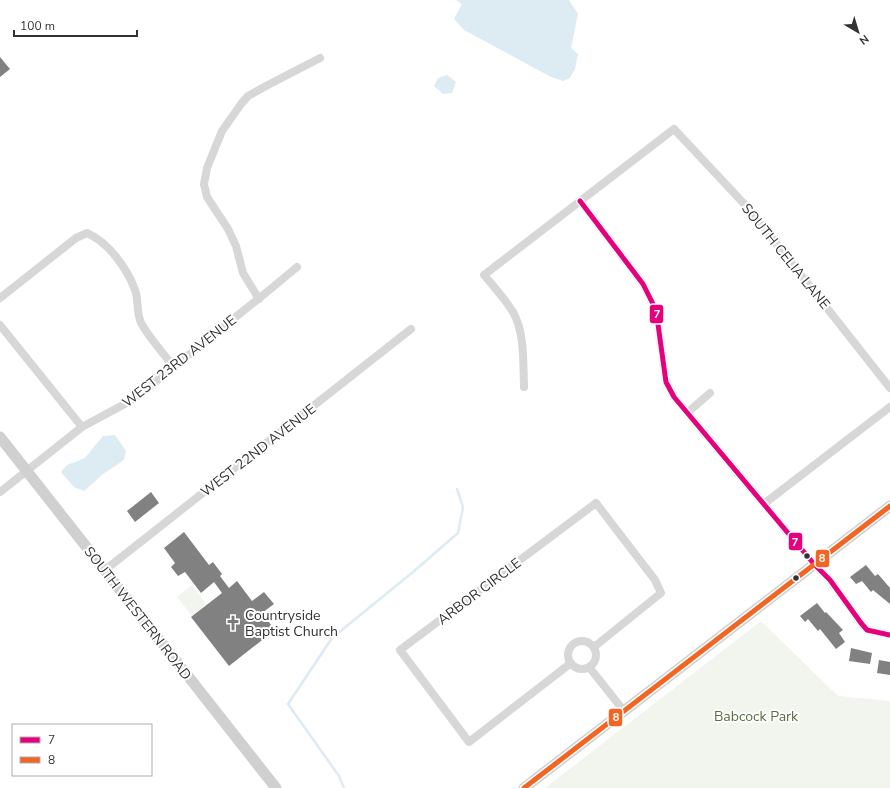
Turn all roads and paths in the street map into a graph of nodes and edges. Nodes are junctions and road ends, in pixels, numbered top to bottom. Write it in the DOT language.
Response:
graph roads {
  1 [pos="320,58"];
  2 [pos="580,201"];
  3 [pos="297,267"];
  4 [pos="0,298"];
  5 [pos="259,299"];
  6 [pos="0,324"];
  7 [pos="411,329"];
  8 [pos="174,367"];
  9 [pos="524,388"];
  10 [pos="890,388"];
  11 [pos="710,393"];
  12 [pos="890,407"];
  13 [pos="687,413"];
  14 [pos="82,427"];
  15 [pos="0,437"];
  16 [pos="27,471"];
  17 [pos="0,492"];
  18 [pos="765,503"];
  19 [pos="890,506"];
  20 [pos="814,564"];
  21 [pos="105,570"];
  22 [pos="890,635"];
  23 [pos="594,647"];
  24 [pos="571,663"];
  25 [pos="589,667"];
  26 [pos="624,711"];
  27 [pos="276,788"];
  28 [pos="524,788"];
  1 -- 5 [label="street"];
  2 -- 9 [label="street"];
  2 -- 10 [label="street, SOUTH CELIA LANE"];
  2 -- 13 [label="street"];
  3 -- 5 [label="street, WEST 23RD AVENUE"];
  4 -- 8 [label="street"];
  5 -- 8 [label="street, WEST 23RD AVENUE"];
  6 -- 14 [label="street"];
  7 -- 21 [label="street, WEST 22ND AVENUE"];
  8 -- 14 [label="street, WEST 23RD AVENUE"];
  11 -- 13 [label="street"];
  12 -- 18 [label="street"];
  13 -- 18 [label="street"];
  14 -- 16 [label="street, WEST 23RD AVENUE"];
  15 -- 16 [label="street, SOUTH WESTERN ROAD"];
  16 -- 17 [label="street, WEST 23RD AVENUE"];
  16 -- 21 [label="street, SOUTH WESTERN ROAD"];
  18 -- 20 [label="street"];
  19 -- 20 [label="street"];
  20 -- 22 [label="street"];
  20 -- 26 [label="street"];
  21 -- 27 [label="street, SOUTH WESTERN ROAD"];
  23 -- 24 [label="street"];
  23 -- 24 [label="street, ARBOR CIRCLE"];
  23 -- 25 [label="street"];
  24 -- 25 [label="street"];
  25 -- 26 [label="street"];
  26 -- 28 [label="street"];
}
